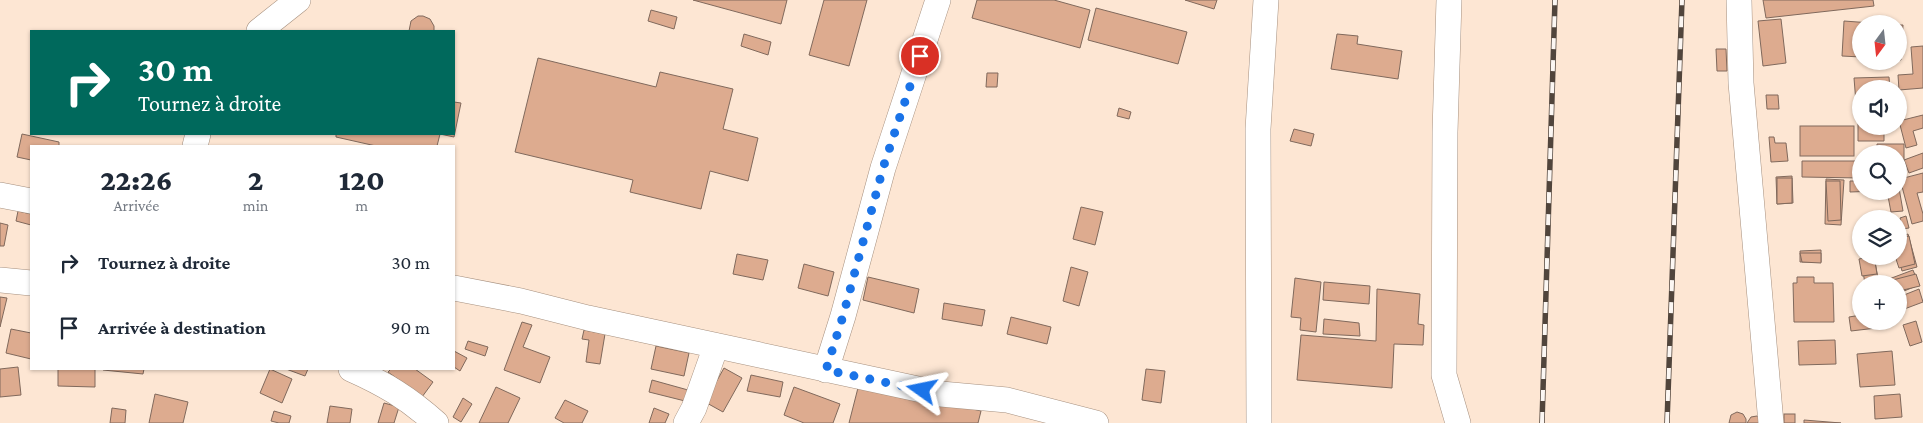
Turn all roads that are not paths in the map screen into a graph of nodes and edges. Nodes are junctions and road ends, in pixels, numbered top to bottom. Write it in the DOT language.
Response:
graph roads {
  1 [pos="298,0"];
  2 [pos="938,0"];
  3 [pos="1266,0"];
  4 [pos="1449,0"];
  5 [pos="1739,0"];
  6 [pos="260,30"];
  7 [pos="0,195"];
  8 [pos="30,201"];
  9 [pos="0,280"];
  10 [pos="30,283"];
  11 [pos="455,288"];
  12 [pos="716,346"];
  13 [pos="353,370"];
  14 [pos="826,370"];
  15 [pos="436,423"];
  16 [pos="686,423"];
  17 [pos="1096,423"];
  18 [pos="1259,423"];
  19 [pos="1458,423"];
  20 [pos="1771,423"];
  1 -- 6 [label="street"];
  2 -- 14 [label="street"];
  3 -- 18 [label="street"];
  4 -- 19 [label="street"];
  5 -- 20 [label="street"];
  7 -- 8 [label="street"];
  9 -- 10 [label="street"];
  11 -- 12 [label="street"];
  12 -- 14 [label="street"];
  12 -- 16 [label="street"];
  13 -- 15 [label="street"];
  14 -- 17 [label="street"];
}
